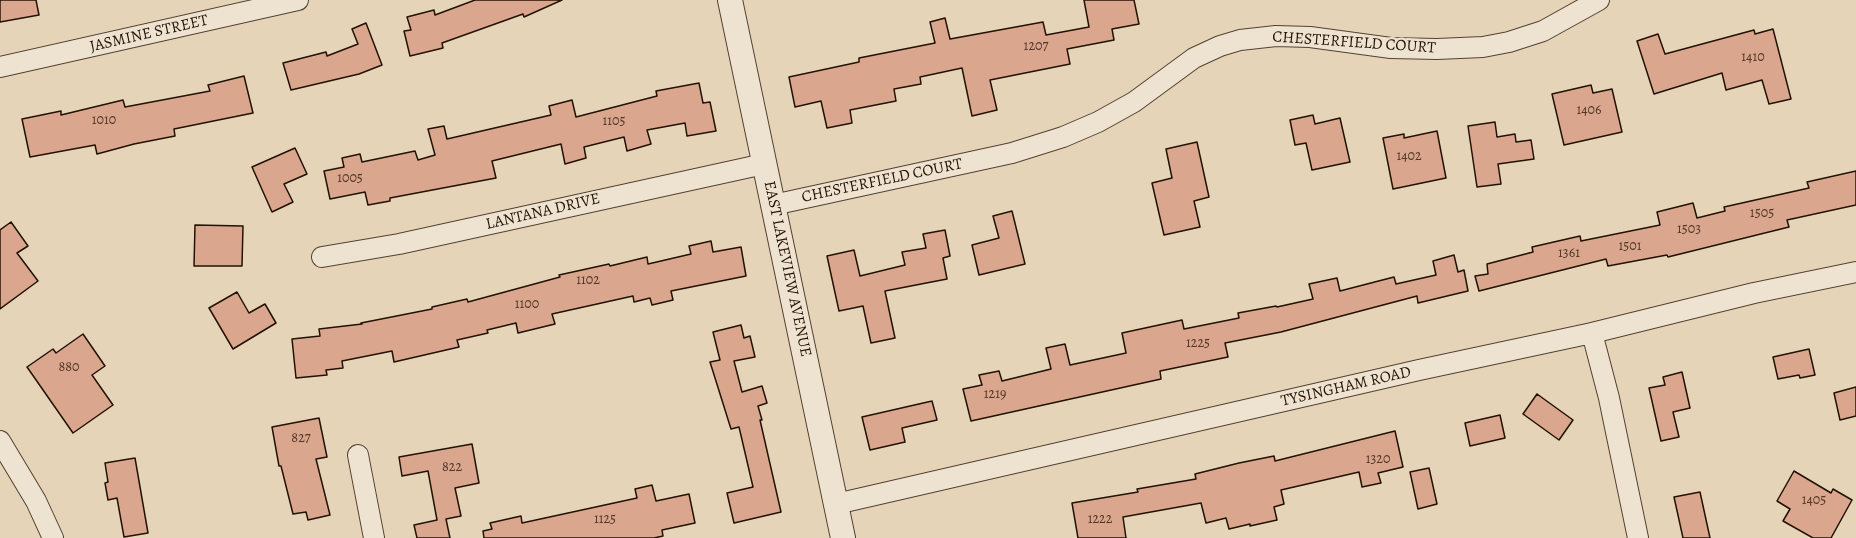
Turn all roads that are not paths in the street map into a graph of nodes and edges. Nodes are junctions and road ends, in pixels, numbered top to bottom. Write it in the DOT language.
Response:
graph roads {
  1 [pos="298,0"];
  2 [pos="730,0"];
  3 [pos="1599,0"];
  4 [pos="0,67"];
  5 [pos="764,164"];
  6 [pos="773,205"];
  7 [pos="322,257"];
  8 [pos="1856,272"];
  9 [pos="1592,333"];
  10 [pos="0,441"];
  11 [pos="358,456"];
  12 [pos="837,504"];
  13 [pos="838,537"];
  14 [pos="53,538"];
  15 [pos="374,538"];
  16 [pos="1638,538"];
  1 -- 4 [label="street, JASMINE STREET"];
  2 -- 5 [label="street, EAST LAKEVIEW AVENUE"];
  3 -- 6 [label="street, CHESTERFIELD COURT"];
  5 -- 6 [label="street, EAST LAKEVIEW AVENUE"];
  5 -- 7 [label="street, LANTANA DRIVE"];
  6 -- 12 [label="street, EAST LAKEVIEW AVENUE"];
  8 -- 9 [label="street, TYSINGHAM ROAD"];
  9 -- 12 [label="street, TYSINGHAM ROAD"];
  9 -- 16 [label="street"];
  10 -- 14 [label="street"];
  11 -- 15 [label="street"];
  12 -- 13 [label="street, EAST LAKEVIEW AVENUE"];
}
